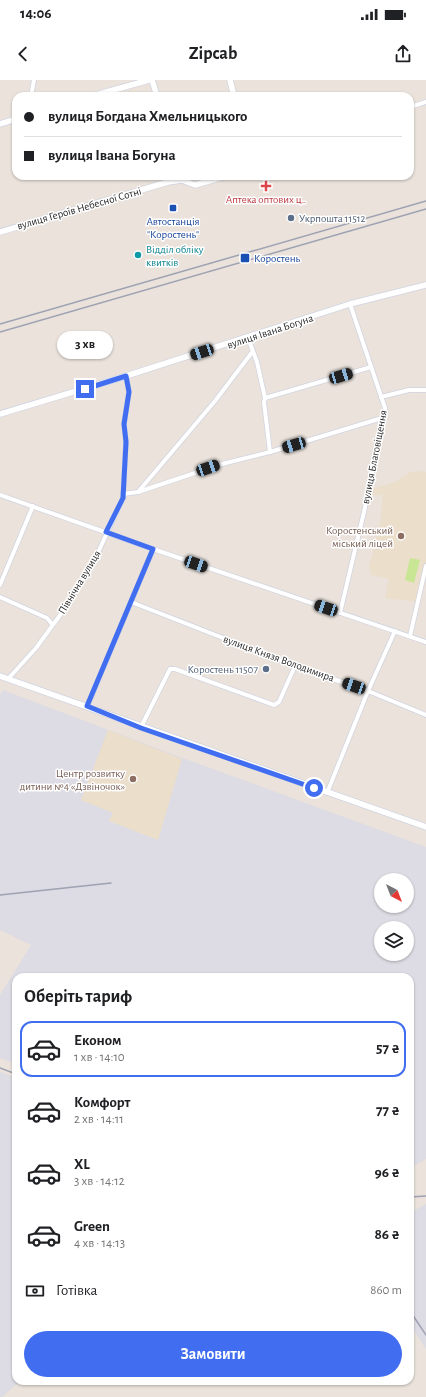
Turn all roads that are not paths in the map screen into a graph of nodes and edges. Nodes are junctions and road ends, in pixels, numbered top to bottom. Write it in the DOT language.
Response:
graph roads {
  1 [pos="34,80"];
  2 [pos="148,80"];
  3 [pos="152,80"];
  4 [pos="230,80"];
  5 [pos="32,92"];
  6 [pos="106,92"];
  7 [pos="156,92"];
  8 [pos="233,92"];
  9 [pos="426,102"];
  10 [pos="414,106"];
  11 [pos="12,120"];
  12 [pos="0,124"];
  13 [pos="174,180"];
  14 [pos="185,180"];
  15 [pos="212,180"];
  16 [pos="0,232"];
  17 [pos="426,285"];
  18 [pos="350,304"];
  19 [pos="248,338"];
  20 [pos="253,351"];
  21 [pos="371,367"];
  22 [pos="126,376"];
  23 [pos="426,390"];
  24 [pos="382,397"];
  25 [pos="265,398"];
  26 [pos="0,414"];
  27 [pos="382,418"];
  28 [pos="270,452"];
  29 [pos="138,492"];
  30 [pos="123,494"];
  31 [pos="0,495"];
  32 [pos="33,506"];
  33 [pos="106,532"];
  34 [pos="153,549"];
  35 [pos="426,566"];
  36 [pos="0,585"];
  37 [pos="0,597"];
  38 [pos="131,602"];
  39 [pos="340,613"];
  40 [pos="52,624"];
  41 [pos="395,631"];
  42 [pos="410,636"];
  43 [pos="426,642"];
  44 [pos="295,666"];
  45 [pos="0,676"];
  46 [pos="8,679"];
  47 [pos="368,691"];
  48 [pos="87,706"];
  49 [pos="426,715"];
  50 [pos="141,728"];
  51 [pos="327,793"];
  52 [pos="426,827"];
  1 -- 5 [label="street"];
  2 -- 6 [label="street"];
  3 -- 7 [label="street"];
  4 -- 8 [label="street"];
  9 -- 10 [label="street"];
  11 -- 12 [label="street"];
  13 -- 16 [label="street, вулиця Героїв Небесної Сотні"];
  14 -- 15 [label="street"];
  17 -- 18 [label="street, вулиця Івана Богуна"];
  18 -- 19 [label="street, вулиця Івана Богуна"];
  18 -- 21 [label="street, вулиця Благовіщення"];
  19 -- 20 [label="street"];
  19 -- 22 [label="street, вулиця Івана Богуна"];
  20 -- 25 [label="street"];
  20 -- 29 [label="street"];
  21 -- 24 [label="street, вулиця Благовіщення"];
  21 -- 25 [label="street"];
  22 -- 26 [label="street, вулиця Івана Богуна"];
  22 -- 30 [label="street, Північна вулиця"];
  23 -- 24 [label="street"];
  24 -- 27 [label="street, вулиця Благовіщення"];
  25 -- 28 [label="street"];
  27 -- 28 [label="street"];
  27 -- 39 [label="street, вулиця Благовіщення"];
  28 -- 29 [label="street"];
  29 -- 30 [label="street"];
  30 -- 33 [label="street, Північна вулиця"];
  31 -- 32 [label="street"];
  32 -- 33 [label="street"];
  32 -- 36 [label="street"];
  33 -- 34 [label="street"];
  33 -- 40 [label="street, Північна вулиця"];
  34 -- 38 [label="street"];
  34 -- 39 [label="street"];
  35 -- 42 [label="street"];
  37 -- 40 [label="street"];
  38 -- 44 [label="street, вулиця Князя Володимира"];
  38 -- 48 [label="street"];
  39 -- 41 [label="street"];
  40 -- 46 [label="street, Північна вулиця"];
  41 -- 42 [label="street"];
  41 -- 47 [label="street"];
  42 -- 43 [label="street"];
  44 -- 47 [label="street, вулиця Князя Володимира"];
  44 -- 50 [label="street"];
  45 -- 46 [label="street"];
  46 -- 48 [label="street"];
  47 -- 49 [label="street, вулиця Князя Володимира"];
  47 -- 51 [label="street"];
  48 -- 50 [label="street"];
  50 -- 51 [label="street"];
  51 -- 52 [label="street"];
}
